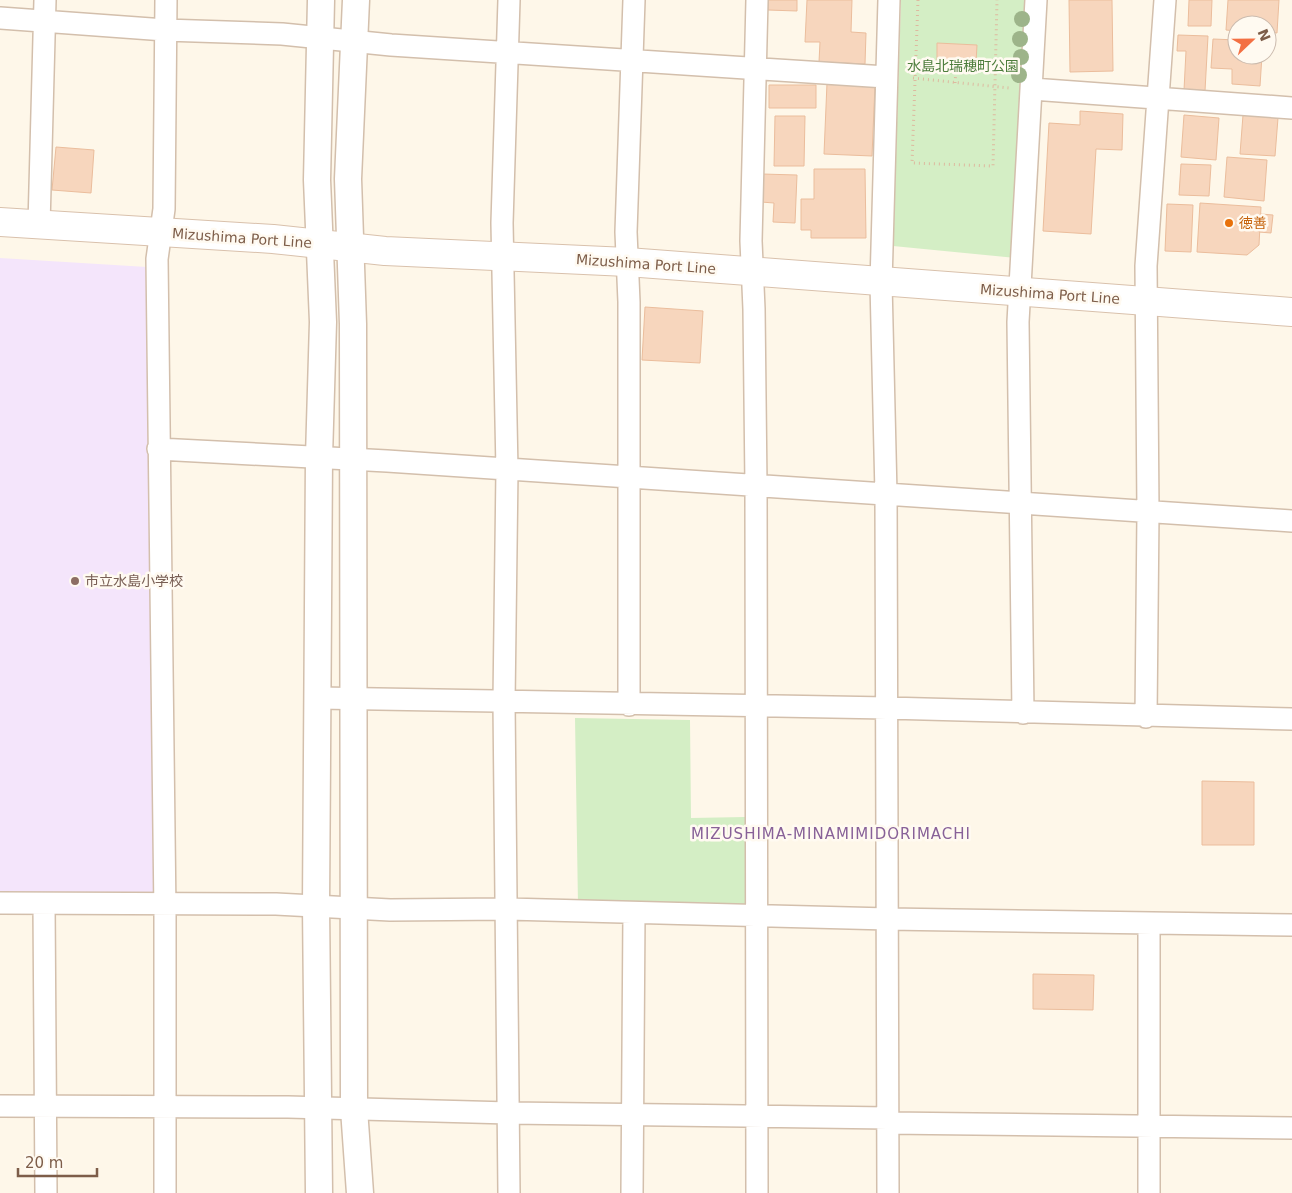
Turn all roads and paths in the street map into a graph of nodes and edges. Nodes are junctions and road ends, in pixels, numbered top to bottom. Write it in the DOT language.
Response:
graph roads {
  1 [pos="166,0"];
  2 [pos="321,0"];
  3 [pos="356,0"];
  4 [pos="509,0"];
  5 [pos="634,0"];
  6 [pos="757,0"];
  7 [pos="889,0"];
  8 [pos="918,0"];
  9 [pos="997,0"];
  10 [pos="1036,0"];
  11 [pos="1165,0"];
  12 [pos="45,10"];
  13 [pos="0,18"];
  14 [pos="165,30"];
  15 [pos="320,38"];
  16 [pos="355,42"];
  17 [pos="507,53"];
  18 [pos="632,61"];
  19 [pos="756,69"];
  20 [pos="956,70"];
  21 [pos="886,77"];
  22 [pos="915,78"];
  23 [pos="955,82"];
  24 [pos="996,88"];
  25 [pos="1032,89"];
  26 [pos="1159,98"];
  27 [pos="1292,108"];
  28 [pos="0,222"];
  29 [pos="39,225"];
  30 [pos="161,232"];
  31 [pos="320,244"];
  32 [pos="350,247"];
  33 [pos="502,256"];
  34 [pos="627,262"];
  35 [pos="752,272"];
  36 [pos="881,283"];
  37 [pos="1020,291"];
  38 [pos="1147,301"];
  39 [pos="1292,312"];
  40 [pos="158,449"];
  41 [pos="320,457"];
  42 [pos="353,459"];
  43 [pos="506,470"];
  44 [pos="629,478"];
  45 [pos="756,486"];
  46 [pos="886,494"];
  47 [pos="1021,503"];
  48 [pos="1148,512"];
  49 [pos="1292,521"];
  50 [pos="319,698"];
  51 [pos="353,699"];
  52 [pos="504,702"];
  53 [pos="629,704"];
  54 [pos="755,706"];
  55 [pos="887,708"];
  56 [pos="1023,713"];
  57 [pos="1146,717"];
  58 [pos="1292,719"];
  59 [pos="0,903"];
  60 [pos="44,904"];
  61 [pos="164,904"];
  62 [pos="316,906"];
  63 [pos="352,908"];
  64 [pos="506,909"];
  65 [pos="634,913"];
  66 [pos="755,916"];
  67 [pos="888,919"];
  68 [pos="1150,923"];
  69 [pos="1292,925"];
  70 [pos="0,1106"];
  71 [pos="45,1106"];
  72 [pos="166,1107"];
  73 [pos="318,1108"];
  74 [pos="354,1109"];
  75 [pos="509,1113"];
  76 [pos="632,1114"];
  77 [pos="756,1116"];
  78 [pos="888,1120"];
  79 [pos="1149,1127"];
  80 [pos="1292,1128"];
  81 [pos="320,1187"];
  82 [pos="46,1193"];
  83 [pos="165,1193"];
  84 [pos="360,1193"];
  85 [pos="509,1193"];
  86 [pos="632,1193"];
  87 [pos="757,1193"];
  88 [pos="888,1193"];
  89 [pos="1149,1193"];
  1 -- 14 [label="street"];
  2 -- 15 [label="street"];
  3 -- 16 [label="street"];
  4 -- 17 [label="street"];
  5 -- 18 [label="street"];
  6 -- 19 [label="street"];
  7 -- 21 [label="street"];
  8 -- 22 [label="path"];
  9 -- 24 [label="path"];
  10 -- 25 [label="street"];
  11 -- 26 [label="street"];
  12 -- 13 [label="street"];
  12 -- 14 [label="street"];
  12 -- 29 [label="street"];
  14 -- 15 [label="street"];
  14 -- 30 [label="street"];
  15 -- 16 [label="street"];
  15 -- 31 [label="street"];
  16 -- 17 [label="street"];
  16 -- 32 [label="street"];
  17 -- 18 [label="street"];
  17 -- 33 [label="street"];
  18 -- 19 [label="street"];
  18 -- 34 [label="street"];
  19 -- 21 [label="street"];
  19 -- 35 [label="street"];
  20 -- 23 [label="path"];
  21 -- 22 [label="path"];
  21 -- 36 [label="street"];
  22 -- 23 [label="path"];
  22 -- 24 [label="path"];
  23 -- 24 [label="path"];
  24 -- 25 [label="path"];
  25 -- 26 [label="street"];
  25 -- 37 [label="street"];
  26 -- 27 [label="street"];
  26 -- 38 [label="street"];
  28 -- 29 [label="main road, Mizushima Port Line"];
  29 -- 30 [label="main road, Mizushima Port Line"];
  30 -- 31 [label="main road, Mizushima Port Line"];
  30 -- 40 [label="street"];
  31 -- 32 [label="main road, Mizushima Port Line"];
  31 -- 41 [label="street"];
  32 -- 33 [label="main road, Mizushima Port Line"];
  32 -- 42 [label="street"];
  33 -- 34 [label="main road, Mizushima Port Line"];
  33 -- 43 [label="street"];
  34 -- 35 [label="main road, Mizushima Port Line"];
  34 -- 44 [label="street"];
  35 -- 36 [label="main road, Mizushima Port Line"];
  35 -- 45 [label="street"];
  36 -- 37 [label="main road, Mizushima Port Line"];
  36 -- 46 [label="street"];
  37 -- 38 [label="main road, Mizushima Port Line"];
  37 -- 47 [label="street"];
  38 -- 39 [label="main road, Mizushima Port Line"];
  38 -- 48 [label="street"];
  40 -- 41 [label="street"];
  40 -- 61 [label="street"];
  41 -- 42 [label="street"];
  41 -- 50 [label="street"];
  42 -- 43 [label="street"];
  42 -- 51 [label="street"];
  43 -- 44 [label="street"];
  43 -- 52 [label="street"];
  44 -- 45 [label="street"];
  44 -- 53 [label="street"];
  45 -- 46 [label="street"];
  45 -- 54 [label="street"];
  46 -- 47 [label="street"];
  46 -- 55 [label="street"];
  47 -- 48 [label="street"];
  47 -- 56 [label="street"];
  48 -- 49 [label="street"];
  48 -- 57 [label="street"];
  50 -- 51 [label="street"];
  50 -- 62 [label="street"];
  51 -- 52 [label="street"];
  51 -- 63 [label="street"];
  52 -- 53 [label="street"];
  52 -- 64 [label="street"];
  53 -- 54 [label="street"];
  54 -- 55 [label="street"];
  54 -- 66 [label="street"];
  55 -- 56 [label="street"];
  55 -- 67 [label="street"];
  56 -- 57 [label="street"];
  57 -- 58 [label="street"];
  59 -- 60 [label="street"];
  60 -- 61 [label="street"];
  60 -- 71 [label="street"];
  61 -- 62 [label="street"];
  61 -- 72 [label="street"];
  62 -- 63 [label="street"];
  62 -- 73 [label="street"];
  63 -- 64 [label="street"];
  63 -- 74 [label="street"];
  64 -- 65 [label="street"];
  64 -- 75 [label="street"];
  65 -- 66 [label="street"];
  65 -- 76 [label="street"];
  66 -- 67 [label="street"];
  66 -- 77 [label="street"];
  67 -- 68 [label="street"];
  67 -- 78 [label="street"];
  68 -- 69 [label="street"];
  68 -- 79 [label="street"];
  70 -- 71 [label="street"];
  71 -- 72 [label="street"];
  71 -- 82 [label="street"];
  72 -- 73 [label="street"];
  72 -- 83 [label="street"];
  73 -- 74 [label="street"];
  73 -- 81 [label="street"];
  74 -- 75 [label="street"];
  74 -- 84 [label="street"];
  75 -- 76 [label="street"];
  75 -- 85 [label="street"];
  76 -- 77 [label="street"];
  76 -- 86 [label="street"];
  77 -- 78 [label="street"];
  77 -- 87 [label="street"];
  78 -- 79 [label="street"];
  78 -- 88 [label="street"];
  79 -- 80 [label="street"];
  79 -- 89 [label="street"];
}
